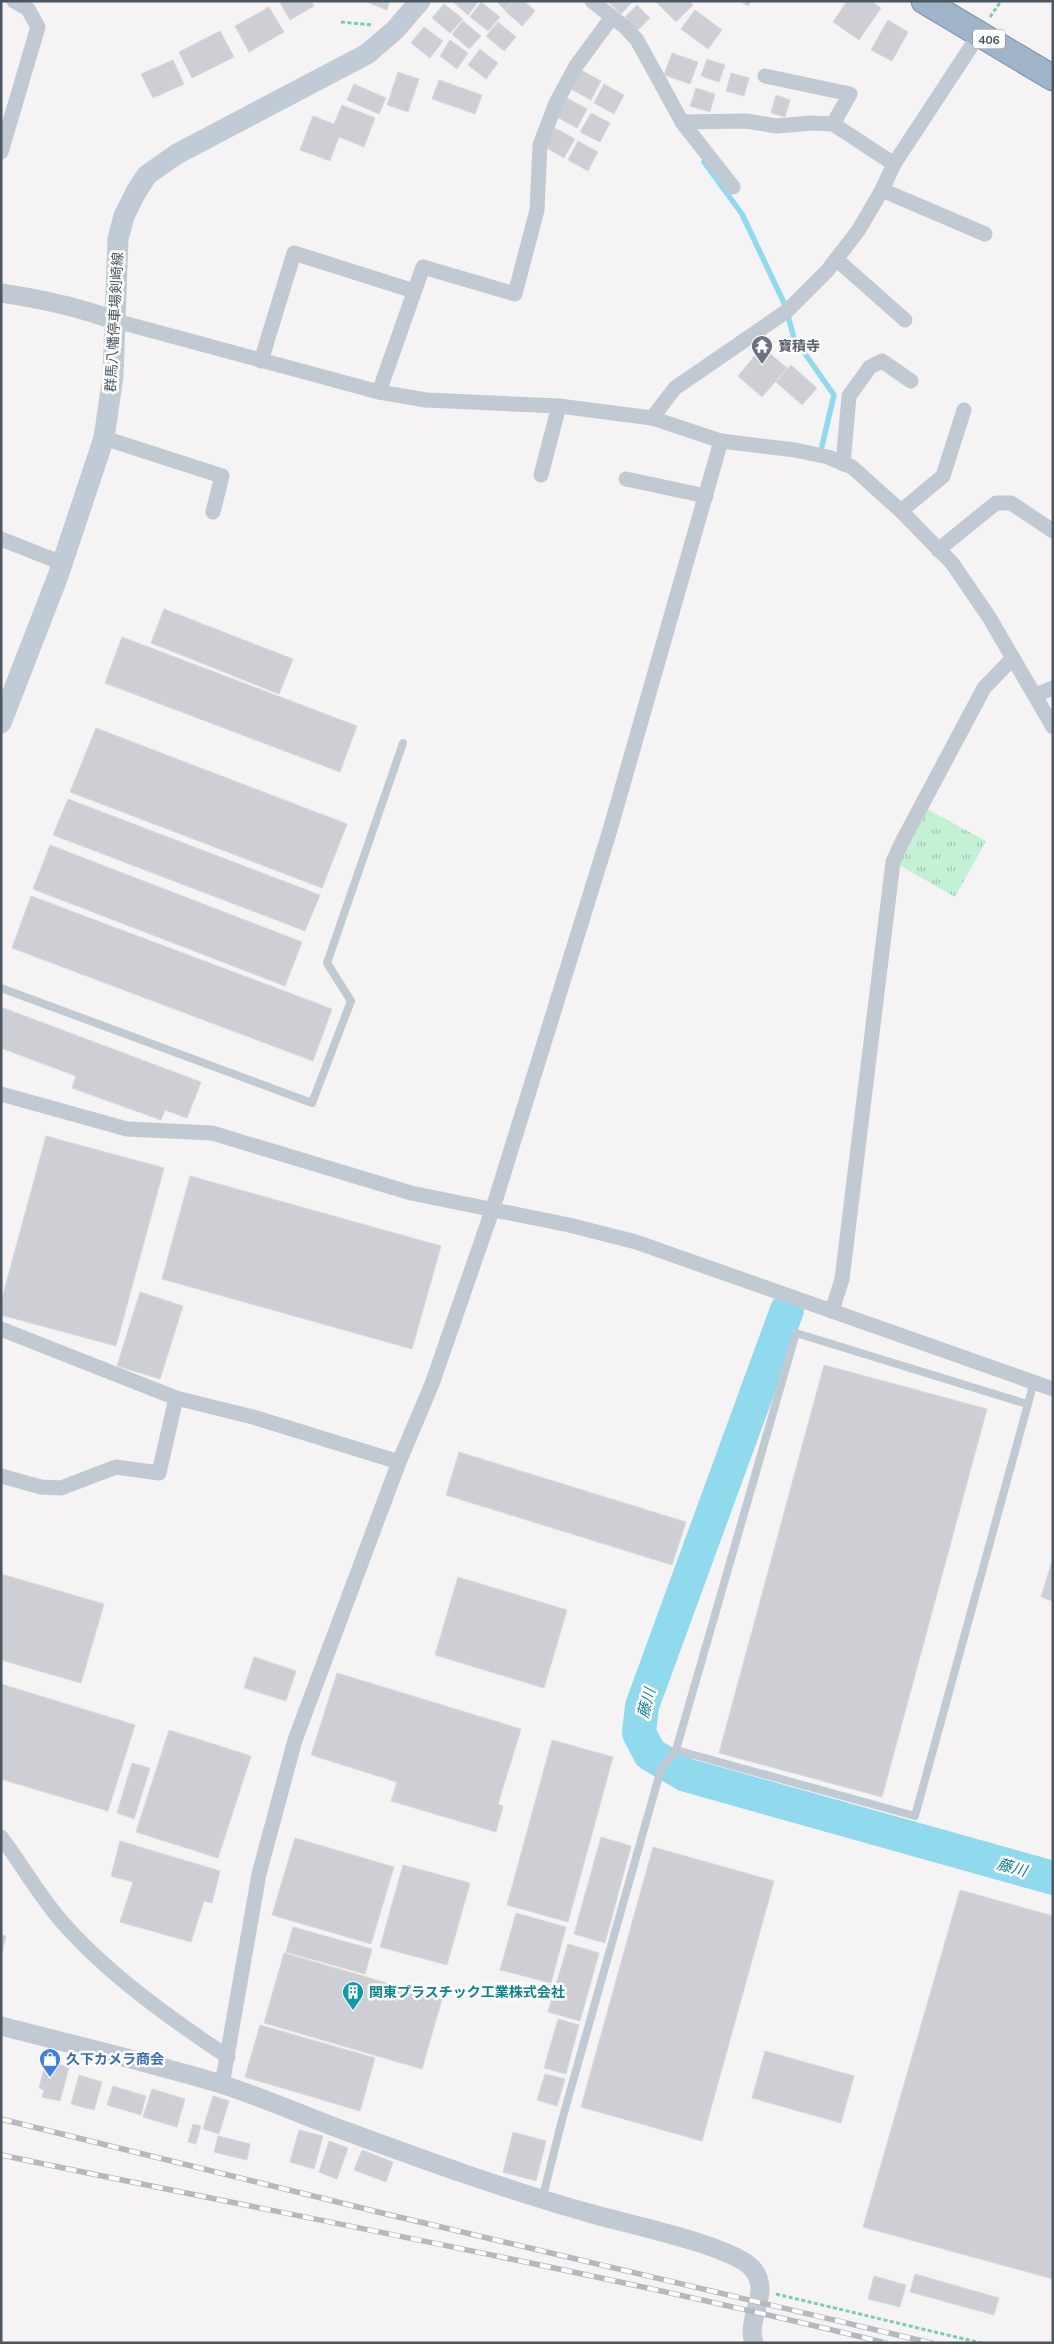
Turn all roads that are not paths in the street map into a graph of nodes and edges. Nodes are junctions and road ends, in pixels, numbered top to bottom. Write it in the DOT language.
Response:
graph roads {
  1 [pos="14,1"];
  2 [pos="420,1"];
  3 [pos="592,1"];
  4 [pos="924,1"];
  5 [pos="31,5"];
  6 [pos="612,17"];
  7 [pos="980,34"];
  8 [pos="765,76"];
  9 [pos="1053,78"];
  10 [pos="682,122"];
  11 [pos="833,124"];
  12 [pos="1,152"];
  13 [pos="894,164"];
  14 [pos="733,187"];
  15 [pos="882,190"];
  16 [pos="986,234"];
  17 [pos="836,258"];
  18 [pos="414,290"];
  19 [pos="1,293"];
  20 [pos="905,320"];
  21 [pos="116,321"];
  22 [pos="260,361"];
  23 [pos="911,381"];
  24 [pos="379,392"];
  25 [pos="559,406"];
  26 [pos="964,410"];
  27 [pos="652,418"];
  28 [pos="104,438"];
  29 [pos="721,441"];
  30 [pos="843,464"];
  31 [pos="541,475"];
  32 [pos="626,479"];
  33 [pos="706,496"];
  34 [pos="901,511"];
  35 [pos="213,512"];
  36 [pos="1053,530"];
  37 [pos="1,539"];
  38 [pos="938,550"];
  39 [pos="62,563"];
  40 [pos="1013,658"];
  41 [pos="1053,688"];
  42 [pos="1036,695"];
  43 [pos="1,723"];
  44 [pos="1053,727"];
  45 [pos="403,743"];
  46 [pos="1,988"];
  47 [pos="1,1094"];
  48 [pos="493,1208"];
  49 [pos="832,1311"];
  50 [pos="1,1329"];
  51 [pos="1034,1382"];
  52 [pos="1053,1389"];
  53 [pos="176,1398"];
  54 [pos="1027,1404"];
  55 [pos="399,1462"];
  56 [pos="1,1476"];
  57 [pos="676,1750"];
  58 [pos="1,1837"];
  59 [pos="1,2026"];
  60 [pos="228,2057"];
  61 [pos="222,2085"];
  62 [pos="542,2200"];
  63 [pos="754,2343"];
  1 -- 5 [label="street"];
  2 -- 21 [label="main road, 群馬八幡停車場剣崎線"];
  3 -- 6 [label="street"];
  4 -- 7 [label="highway, 406"];
  5 -- 12 [label="street"];
  6 -- 10 [label="street"];
  6 -- 18 [label="street"];
  7 -- 9 [label="highway, 406"];
  7 -- 13 [label="street"];
  8 -- 11 [label="street"];
  10 -- 11 [label="street"];
  10 -- 14 [label="street"];
  11 -- 13 [label="street"];
  13 -- 15 [label="street"];
  15 -- 16 [label="street"];
  15 -- 17 [label="street"];
  17 -- 20 [label="street"];
  17 -- 27 [label="street"];
  18 -- 22 [label="street"];
  18 -- 24 [label="street"];
  19 -- 21 [label="street"];
  21 -- 22 [label="street"];
  21 -- 28 [label="main road, 群馬八幡停車場剣崎線"];
  22 -- 24 [label="street"];
  23 -- 30 [label="street"];
  24 -- 25 [label="street"];
  25 -- 27 [label="street"];
  25 -- 31 [label="street"];
  26 -- 34 [label="street"];
  27 -- 29 [label="street"];
  28 -- 35 [label="street"];
  28 -- 39 [label="main road, 群馬八幡停車場剣崎線"];
  29 -- 30 [label="street"];
  29 -- 33 [label="street"];
  30 -- 34 [label="street"];
  32 -- 33 [label="street"];
  33 -- 48 [label="street"];
  34 -- 38 [label="street"];
  36 -- 38 [label="street"];
  37 -- 39 [label="street"];
  38 -- 40 [label="street"];
  39 -- 43 [label="main road, 群馬八幡停車場剣崎線"];
  40 -- 42 [label="street"];
  40 -- 49 [label="street"];
  41 -- 42 [label="street"];
  42 -- 44 [label="street"];
  45 -- 46 [label="lane"];
  47 -- 48 [label="street"];
  48 -- 49 [label="street"];
  48 -- 55 [label="street"];
  49 -- 51 [label="street"];
  50 -- 53 [label="street"];
  51 -- 52 [label="street"];
  51 -- 54 [label="lane"];
  53 -- 55 [label="street"];
  53 -- 56 [label="street"];
  54 -- 57 [label="lane"];
  54 -- 57 [label="lane"];
  55 -- 60 [label="street"];
  57 -- 62 [label="lane"];
  58 -- 60 [label="street"];
  59 -- 61 [label="street"];
  60 -- 61 [label="street"];
  61 -- 62 [label="street"];
  62 -- 63 [label="street"];
}
